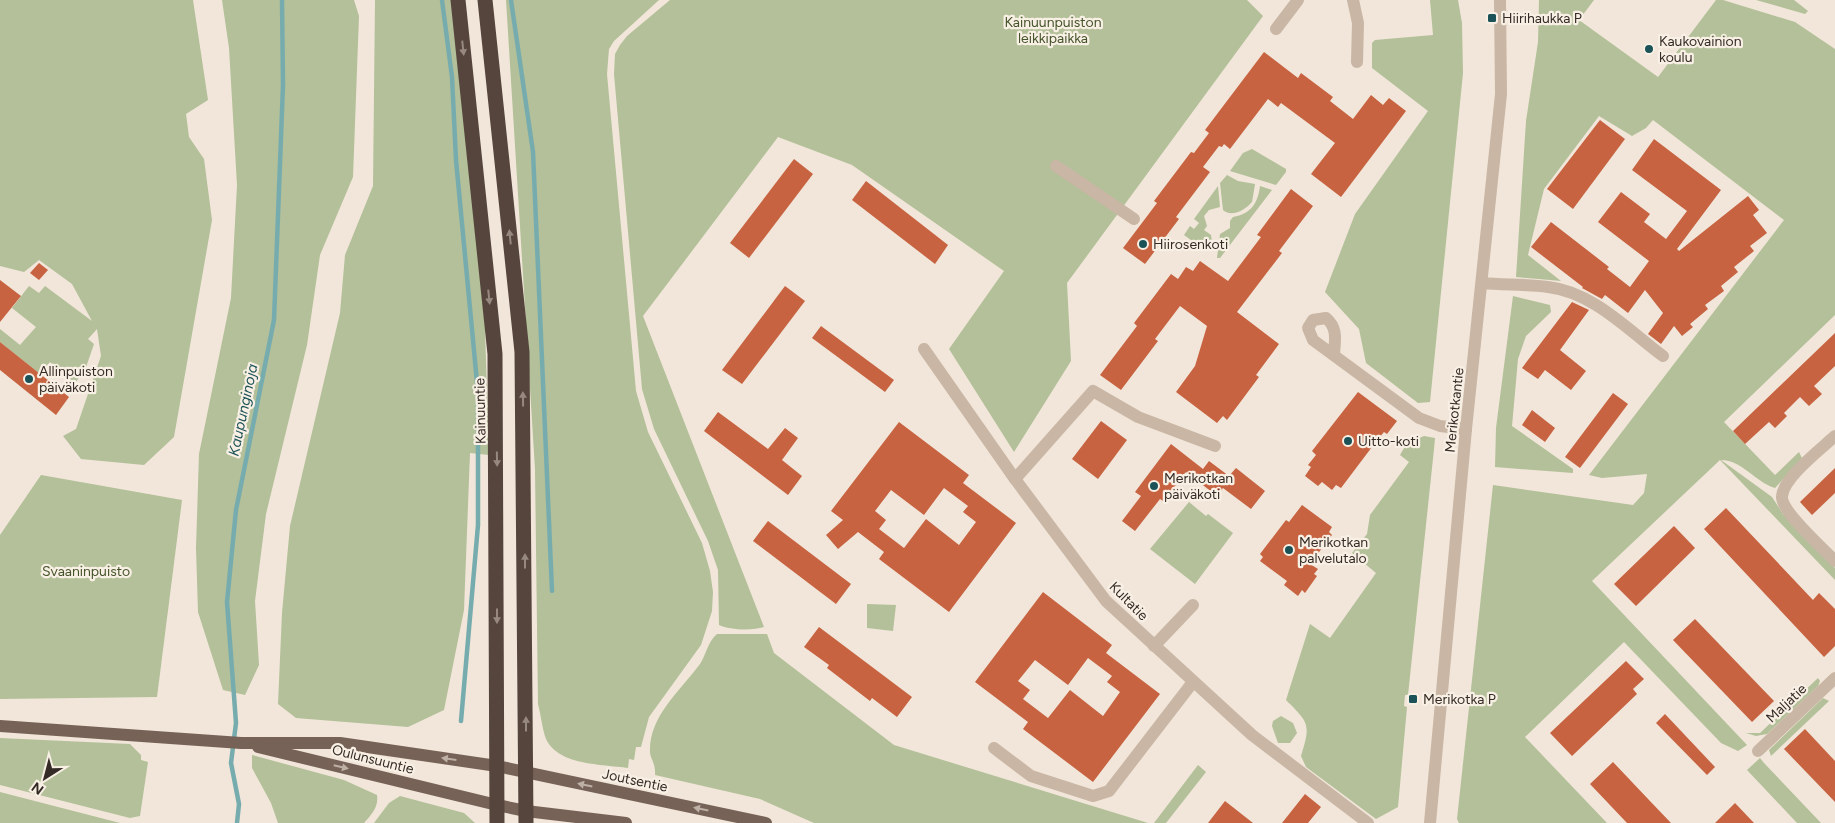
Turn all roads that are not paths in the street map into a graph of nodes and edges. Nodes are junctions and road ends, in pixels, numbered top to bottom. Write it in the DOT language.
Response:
graph roads {
  1 [pos="458,0"];
  2 [pos="485,0"];
  3 [pos="1298,0"];
  4 [pos="1353,0"];
  5 [pos="1500,0"];
  6 [pos="1276,29"];
  7 [pos="1356,62"];
  8 [pos="1056,166"];
  9 [pos="1134,219"];
  10 [pos="1482,283"];
  11 [pos="924,349"];
  12 [pos="1334,354"];
  13 [pos="1663,356"];
  14 [pos="1466,429"];
  15 [pos="1835,436"];
  16 [pos="1215,446"];
  17 [pos="1015,479"];
  18 [pos="1835,561"];
  19 [pos="1193,605"];
  20 [pos="1154,646"];
  21 [pos="1835,678"];
  22 [pos="1193,682"];
  23 [pos="0,726"];
  24 [pos="241,743"];
  25 [pos="994,748"];
  26 [pos="1758,750"];
  27 [pos="497,766"];
  28 [pos="527,772"];
  29 [pos="497,806"];
  30 [pos="526,817"];
  31 [pos="497,823"];
  32 [pos="626,823"];
  33 [pos="766,823"];
  34 [pos="1368,823"];
  35 [pos="1430,823"];
  1 -- 27 [label="highway, Kainuuntie, one-way"];
  28 -- 2 [label="highway, one-way"];
  3 -- 6 [label="street"];
  4 -- 7 [label="street"];
  5 -- 10 [label="street, Merikotkantie"];
  8 -- 9 [label="street"];
  10 -- 13 [label="street"];
  10 -- 14 [label="street, Merikotkantie"];
  11 -- 17 [label="street, Kultatie"];
  12 -- 14 [label="street"];
  14 -- 35 [label="street, Merikotkantie"];
  15 -- 18 [label="street"];
  16 -- 17 [label="street"];
  17 -- 20 [label="street, Kultatie"];
  19 -- 20 [label="street"];
  20 -- 22 [label="street, Kultatie"];
  21 -- 26 [label="street, Maljatie"];
  22 -- 25 [label="street"];
  22 -- 34 [label="street, Kultatie"];
  23 -- 24 [label="main road, Oulunsuuntie"];
  27 -- 24 [label="main road, Oulunsuuntie, one-way"];
  24 -- 29 [label="main road, Oulunsuuntie, one-way"];
  27 -- 28 [label="main road, Joutsentie"];
  27 -- 29 [label="highway, Kainuuntie"];
  28 -- 30 [label="highway"];
  33 -- 28 [label="main road, Joutsentie, one-way"];
  29 -- 30 [label="main road"];
  29 -- 31 [label="highway, Kainuuntie"];
  30 -- 32 [label="main road"];
}
